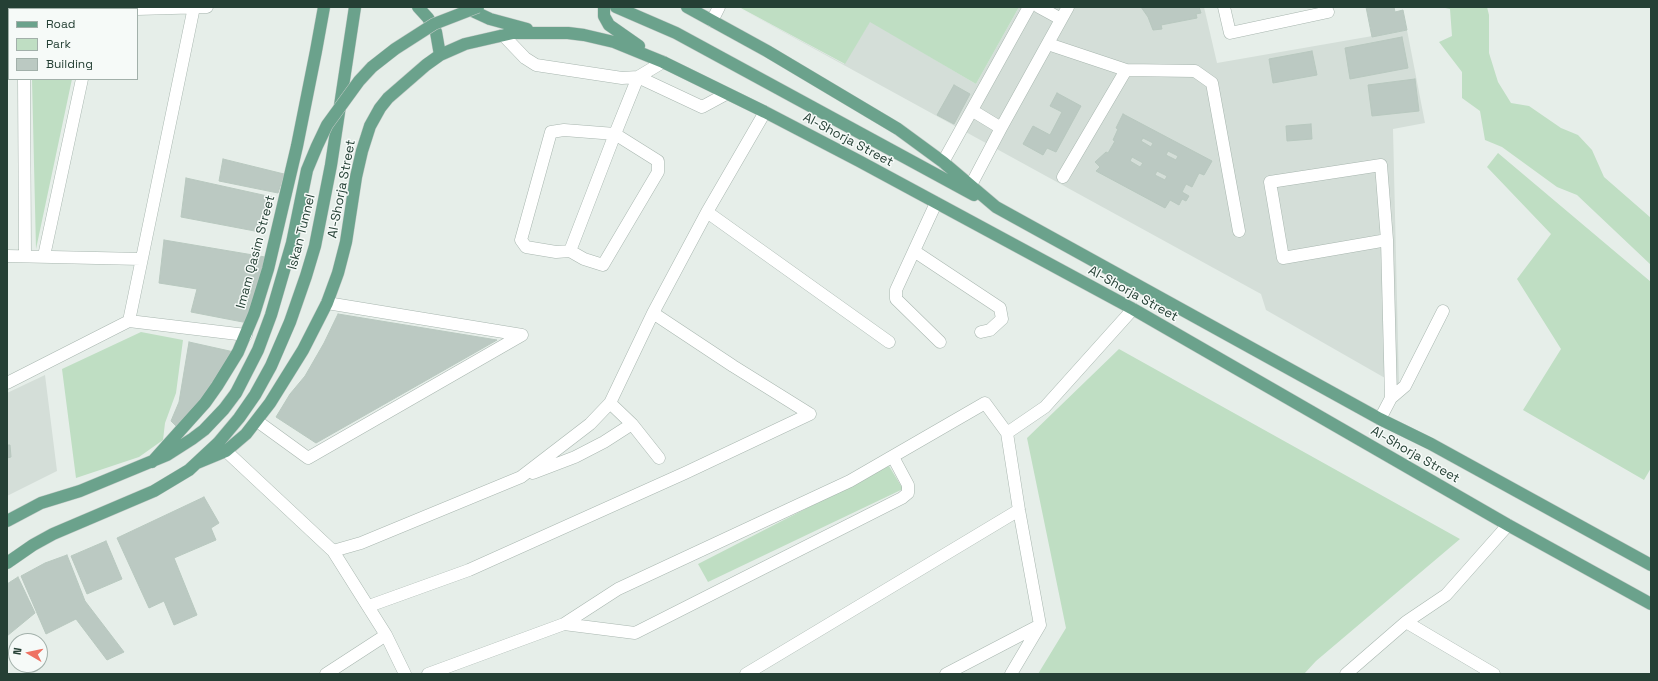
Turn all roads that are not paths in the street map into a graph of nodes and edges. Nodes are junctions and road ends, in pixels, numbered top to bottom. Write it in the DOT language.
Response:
graph roads {
  1 [pos="194,7"];
  2 [pos="207,7"];
  3 [pos="324,7"];
  4 [pos="355,7"];
  5 [pos="418,7"];
  6 [pos="464,7"];
  7 [pos="478,7"];
  8 [pos="604,7"];
  9 [pos="616,7"];
  10 [pos="686,7"];
  11 [pos="719,7"];
  12 [pos="1029,7"];
  13 [pos="1039,7"];
  14 [pos="1068,7"];
  15 [pos="1224,7"];
  16 [pos="138,9"];
  17 [pos="1328,12"];
  18 [pos="1061,19"];
  19 [pos="712,21"];
  20 [pos="540,32"];
  21 [pos="503,35"];
  22 [pos="1048,44"];
  23 [pos="440,55"];
  24 [pos="663,62"];
  25 [pos="1126,70"];
  26 [pos="638,78"];
  27 [pos="24,80"];
  28 [pos="82,80"];
  29 [pos="726,94"];
  30 [pos="973,111"];
  31 [pos="765,112"];
  32 [pos="1001,128"];
  33 [pos="615,134"];
  34 [pos="943,162"];
  35 [pos="1063,177"];
  36 [pos="971,186"];
  37 [pos="936,203"];
  38 [pos="996,207"];
  39 [pos="707,212"];
  40 [pos="1239,231"];
  41 [pos="1387,240"];
  42 [pos="570,251"];
  43 [pos="914,251"];
  44 [pos="7,256"];
  45 [pos="25,256"];
  46 [pos="44,256"];
  47 [pos="141,259"];
  48 [pos="326,303"];
  49 [pos="1133,309"];
  50 [pos="1442,312"];
  51 [pos="653,313"];
  52 [pos="129,321"];
  53 [pos="980,332"];
  54 [pos="246,335"];
  55 [pos="889,342"];
  56 [pos="940,342"];
  57 [pos="7,383"];
  58 [pos="1391,398"];
  59 [pos="610,403"];
  60 [pos="1380,419"];
  61 [pos="257,422"];
  62 [pos="632,424"];
  63 [pos="1007,433"];
  64 [pos="222,447"];
  65 [pos="893,457"];
  66 [pos="659,458"];
  67 [pos="152,462"];
  68 [pos="521,477"];
  69 [pos="1019,510"];
  70 [pos="7,521"];
  71 [pos="1508,526"];
  72 [pos="333,551"];
  73 [pos="7,563"];
  74 [pos="1651,565"];
  75 [pos="1651,604"];
  76 [pos="369,606"];
  77 [pos="1406,622"];
  78 [pos="564,624"];
  79 [pos="1040,625"];
  80 [pos="386,635"];
  81 [pos="1492,673"];
  82 [pos="326,674"];
  83 [pos="405,674"];
  84 [pos="428,674"];
  85 [pos="746,674"];
  86 [pos="946,674"];
  87 [pos="1011,674"];
  88 [pos="1346,674"];
  1 -- 2 [label="street"];
  1 -- 16 [label="street"];
  1 -- 47 [label="street"];
  3 -- 54 [label="main road, Imam Qasim Street"];
  4 -- 64 [label="main road, Iskan Tunnel"];
  5 -- 23 [label="main road"];
  6 -- 20 [label="main road"];
  7 -- 67 [label="main road, bridge"];
  8 -- 24 [label="main road"];
  9 -- 38 [label="main road"];
  10 -- 19 [label="main road, Al-Shorja Street"];
  11 -- 19 [label="street"];
  12 -- 30 [label="street"];
  13 -- 18 [label="street"];
  14 -- 18 [label="street"];
  15 -- 17 [label="street"];
  18 -- 22 [label="street"];
  19 -- 34 [label="main road, Al-Shorja Street"];
  20 -- 21 [label="main road, Al-Shorja Street"];
  20 -- 24 [label="main road, Al-Shorja Street"];
  21 -- 23 [label="main road, Al-Shorja Street"];
  21 -- 26 [label="street"];
  22 -- 25 [label="street"];
  22 -- 32 [label="street"];
  23 -- 48 [label="main road, Al-Shorja Street"];
  24 -- 26 [label="street"];
  24 -- 29 [label="main road, Al-Shorja Street"];
  25 -- 35 [label="street"];
  25 -- 40 [label="street"];
  26 -- 29 [label="street"];
  26 -- 33 [label="street"];
  27 -- 45 [label="street"];
  28 -- 46 [label="street"];
  29 -- 31 [label="main road, Al-Shorja Street"];
  30 -- 32 [label="street"];
  30 -- 34 [label="street"];
  31 -- 37 [label="main road, Al-Shorja Street"];
  31 -- 39 [label="street"];
  32 -- 36 [label="street"];
  33 -- 42 [label="street"];
  33 -- 42 [label="street"];
  33 -- 42 [label="street"];
  34 -- 36 [label="main road, Al-Shorja Street"];
  36 -- 38 [label="main road, Al-Shorja Street"];
  37 -- 43 [label="street"];
  37 -- 49 [label="main road, Al-Shorja Street"];
  38 -- 60 [label="main road, Al-Shorja Street"];
  39 -- 51 [label="street"];
  39 -- 55 [label="street"];
  41 -- 41 [label="street"];
  41 -- 58 [label="street"];
  43 -- 53 [label="street"];
  43 -- 56 [label="street"];
  44 -- 45 [label="street"];
  45 -- 46 [label="street"];
  46 -- 47 [label="street"];
  47 -- 52 [label="street"];
  48 -- 61 [label="main road, Al-Shorja Street"];
  48 -- 61 [label="street"];
  49 -- 63 [label="street"];
  49 -- 71 [label="main road, Al-Shorja Street"];
  50 -- 58 [label="street"];
  51 -- 59 [label="street"];
  51 -- 76 [label="street"];
  52 -- 54 [label="street"];
  52 -- 57 [label="street"];
  54 -- 67 [label="main road, Imam Qasim Street"];
  58 -- 60 [label="street"];
  59 -- 62 [label="street"];
  59 -- 68 [label="street"];
  60 -- 74 [label="main road, Al-Shorja Street"];
  61 -- 64 [label="main road, Al-Shorja Street"];
  62 -- 66 [label="street"];
  62 -- 68 [label="street"];
  63 -- 65 [label="street"];
  63 -- 69 [label="street"];
  64 -- 72 [label="street"];
  64 -- 73 [label="main road, Al-Shorja Street"];
  65 -- 78 [label="street"];
  65 -- 78 [label="street"];
  67 -- 70 [label="main road, Imam Qasim Street"];
  68 -- 72 [label="street"];
  69 -- 79 [label="street"];
  69 -- 85 [label="street"];
  71 -- 75 [label="main road, Al-Shorja Street"];
  71 -- 77 [label="street"];
  72 -- 76 [label="street"];
  76 -- 80 [label="street"];
  77 -- 81 [label="street"];
  77 -- 88 [label="street"];
  78 -- 84 [label="street"];
  79 -- 86 [label="street"];
  79 -- 87 [label="street"];
  80 -- 82 [label="street"];
  80 -- 83 [label="street"];
}
